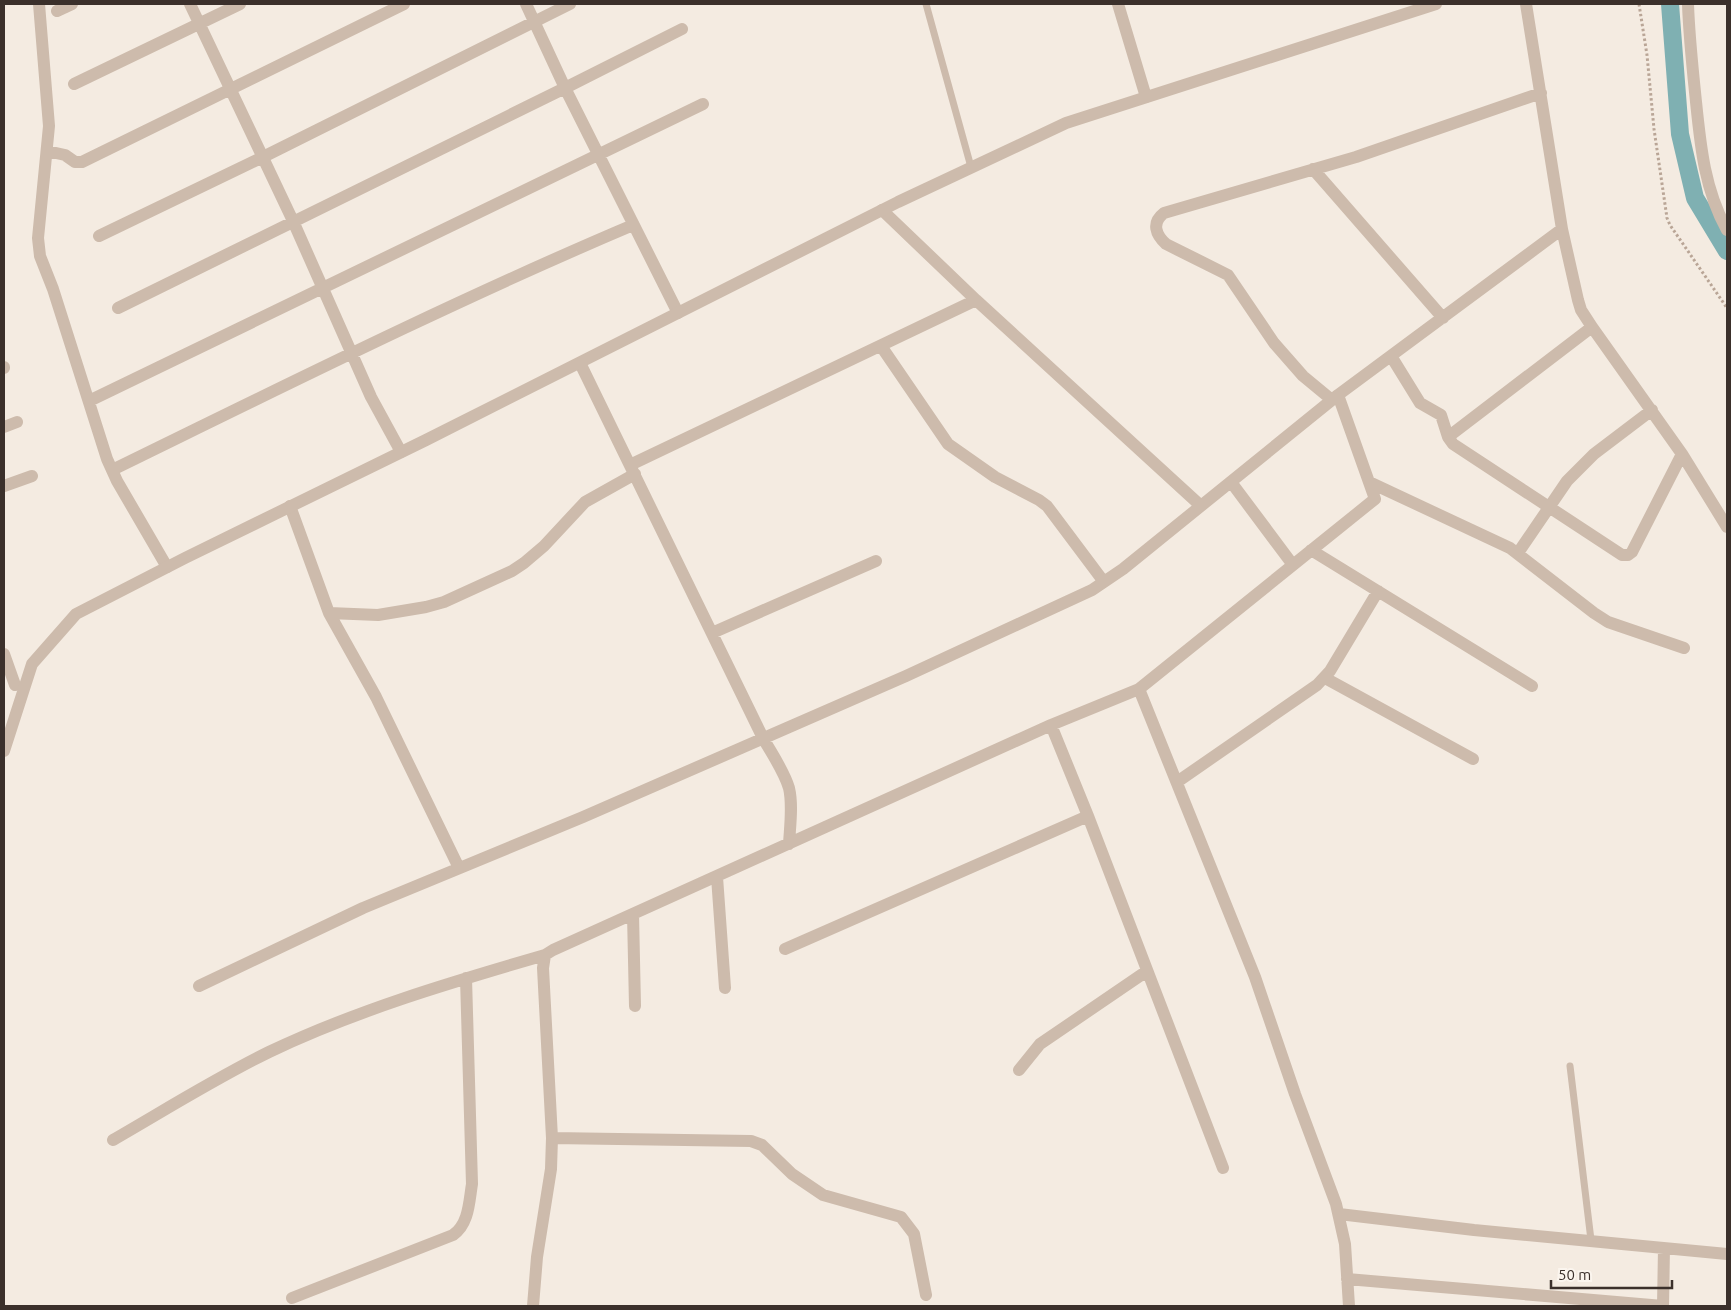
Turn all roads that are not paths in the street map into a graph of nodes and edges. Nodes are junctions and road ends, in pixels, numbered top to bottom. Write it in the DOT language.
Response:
graph roads {
  1 [pos="39,4"];
  2 [pos="72,4"];
  3 [pos="190,4"];
  4 [pos="240,4"];
  5 [pos="404,4"];
  6 [pos="526,4"];
  7 [pos="570,4"];
  8 [pos="926,4"];
  9 [pos="1118,4"];
  10 [pos="1436,4"];
  11 [pos="1526,4"];
  12 [pos="1688,4"];
  13 [pos="57,11"];
  14 [pos="534,21"];
  15 [pos="200,23"];
  16 [pos="682,29"];
  17 [pos="74,84"];
  18 [pos="565,88"];
  19 [pos="230,89"];
  20 [pos="1541,93"];
  21 [pos="1146,97"];
  22 [pos="703,104"];
  23 [pos="47,151"];
  24 [pos="598,155"];
  25 [pos="263,157"];
  26 [pos="971,168"];
  27 [pos="1314,169"];
  28 [pos="882,210"];
  29 [pos="293,221"];
  30 [pos="633,225"];
  31 [pos="1562,229"];
  32 [pos="1727,230"];
  33 [pos="99,236"];
  34 [pos="323,288"];
  35 [pos="976,300"];
  36 [pos="118,308"];
  37 [pos="678,313"];
  38 [pos="1443,318"];
  39 [pos="1592,327"];
  40 [pos="881,346"];
  41 [pos="352,353"];
  42 [pos="1392,356"];
  43 [pos="580,362"];
  44 [pos="1335,398"];
  45 [pos="89,401"];
  46 [pos="1652,410"];
  47 [pos="17,422"];
  48 [pos="4,427"];
  49 [pos="1448,437"];
  50 [pos="401,452"];
  51 [pos="1682,454"];
  52 [pos="112,470"];
  53 [pos="632,470"];
  54 [pos="32,476"];
  55 [pos="1230,482"];
  56 [pos="1369,482"];
  57 [pos="4,486"];
  58 [pos="290,506"];
  59 [pos="1201,506"];
  60 [pos="1548,507"];
  61 [pos="1727,527"];
  62 [pos="1311,550"];
  63 [pos="1518,553"];
  64 [pos="876,561"];
  65 [pos="1293,566"];
  66 [pos="166,567"];
  67 [pos="1104,582"];
  68 [pos="1378,591"];
  69 [pos="329,613"];
  70 [pos="712,633"];
  71 [pos="1684,648"];
  72 [pos="4,654"];
  73 [pos="1324,678"];
  74 [pos="15,685"];
  75 [pos="1532,686"];
  76 [pos="1139,689"];
  77 [pos="1051,725"];
  78 [pos="763,738"];
  79 [pos="4,751"];
  80 [pos="1472,759"];
  81 [pos="1177,782"];
  82 [pos="1088,816"];
  83 [pos="790,844"];
  84 [pos="459,868"];
  85 [pos="717,876"];
  86 [pos="632,914"];
  87 [pos="785,949"];
  88 [pos="545,955"];
  89 [pos="1147,971"];
  90 [pos="466,978"];
  91 [pos="199,986"];
  92 [pos="725,988"];
  93 [pos="635,1006"];
  94 [pos="1570,1066"];
  95 [pos="1019,1070"];
  96 [pos="552,1138"];
  97 [pos="114,1140"];
  98 [pos="1223,1168"];
  99 [pos="1339,1214"];
  100 [pos="1591,1240"];
  101 [pos="1664,1248"];
  102 [pos="1727,1254"];
  103 [pos="1347,1279"];
  104 [pos="926,1295"];
  105 [pos="292,1298"];
  106 [pos="533,1306"];
  107 [pos="1343,1306"];
  108 [pos="1349,1306"];
  109 [pos="1663,1306"];
  1 -- 23 [label="street"];
  2 -- 13 [label="street"];
  3 -- 15 [label="street"];
  4 -- 15 [label="street"];
  5 -- 19 [label="street"];
  6 -- 14 [label="street"];
  7 -- 14 [label="street"];
  8 -- 26 [label="lane"];
  9 -- 21 [label="street"];
  10 -- 21 [label="street"];
  11 -- 20 [label="street"];
  12 -- 32 [label="street"];
  14 -- 18 [label="street"];
  14 -- 25 [label="street"];
  15 -- 17 [label="street"];
  15 -- 19 [label="street"];
  16 -- 18 [label="street"];
  18 -- 24 [label="street"];
  18 -- 29 [label="street"];
  19 -- 23 [label="street"];
  19 -- 25 [label="street"];
  20 -- 27 [label="street"];
  20 -- 31 [label="street"];
  21 -- 26 [label="street"];
  22 -- 24 [label="street"];
  23 -- 45 [label="street"];
  24 -- 30 [label="street"];
  24 -- 34 [label="street"];
  25 -- 29 [label="street"];
  25 -- 33 [label="street"];
  26 -- 28 [label="street"];
  27 -- 38 [label="street"];
  27 -- 44 [label="street"];
  28 -- 35 [label="street"];
  28 -- 37 [label="street"];
  29 -- 34 [label="street"];
  29 -- 36 [label="street"];
  30 -- 37 [label="street"];
  30 -- 41 [label="street"];
  31 -- 38 [label="street"];
  31 -- 39 [label="street"];
  34 -- 41 [label="street"];
  34 -- 45 [label="street"];
  35 -- 40 [label="street"];
  35 -- 59 [label="street"];
  37 -- 43 [label="street"];
  38 -- 42 [label="street"];
  39 -- 46 [label="street"];
  39 -- 49 [label="street"];
  40 -- 53 [label="street"];
  40 -- 67 [label="street"];
  41 -- 50 [label="street"];
  41 -- 52 [label="street"];
  42 -- 44 [label="street"];
  42 -- 49 [label="street"];
  43 -- 50 [label="street"];
  43 -- 53 [label="street"];
  44 -- 55 [label="street"];
  44 -- 56 [label="street"];
  45 -- 52 [label="street"];
  46 -- 51 [label="street"];
  46 -- 60 [label="street"];
  47 -- 48 [label="street"];
  49 -- 60 [label="street"];
  50 -- 58 [label="street"];
  51 -- 60 [label="street"];
  51 -- 61 [label="street"];
  52 -- 66 [label="street"];
  53 -- 69 [label="street"];
  53 -- 70 [label="street"];
  54 -- 57 [label="street"];
  55 -- 59 [label="street"];
  55 -- 65 [label="street"];
  56 -- 62 [label="street"];
  56 -- 63 [label="street"];
  58 -- 66 [label="street"];
  58 -- 69 [label="street"];
  59 -- 67 [label="street"];
  60 -- 63 [label="street"];
  62 -- 65 [label="street"];
  62 -- 68 [label="street"];
  63 -- 71 [label="street"];
  64 -- 70 [label="street"];
  65 -- 76 [label="street"];
  66 -- 74 [label="street"];
  67 -- 78 [label="street"];
  68 -- 73 [label="street"];
  68 -- 75 [label="street"];
  69 -- 84 [label="street"];
  70 -- 78 [label="street"];
  72 -- 74 [label="street"];
  73 -- 80 [label="street"];
  73 -- 81 [label="street"];
  74 -- 79 [label="street"];
  76 -- 77 [label="street"];
  76 -- 81 [label="street"];
  77 -- 82 [label="street"];
  77 -- 83 [label="street"];
  78 -- 83 [label="street"];
  78 -- 84 [label="street"];
  81 -- 99 [label="street"];
  82 -- 87 [label="street"];
  82 -- 89 [label="street"];
  83 -- 85 [label="street"];
  84 -- 91 [label="street"];
  85 -- 86 [label="street"];
  85 -- 92 [label="street"];
  86 -- 88 [label="street"];
  86 -- 93 [label="street"];
  88 -- 90 [label="street"];
  88 -- 96 [label="street"];
  89 -- 95 [label="street"];
  89 -- 98 [label="street"];
  90 -- 97 [label="street"];
  90 -- 105 [label="street"];
  94 -- 100 [label="lane"];
  96 -- 104 [label="street"];
  96 -- 106 [label="street"];
  99 -- 100 [label="street"];
  99 -- 103 [label="street"];
  100 -- 101 [label="street"];
  101 -- 102 [label="street"];
  101 -- 109 [label="street"];
  103 -- 108 [label="street"];
  103 -- 109 [label="street"];
  107 -- 108 [label="street"];
}
